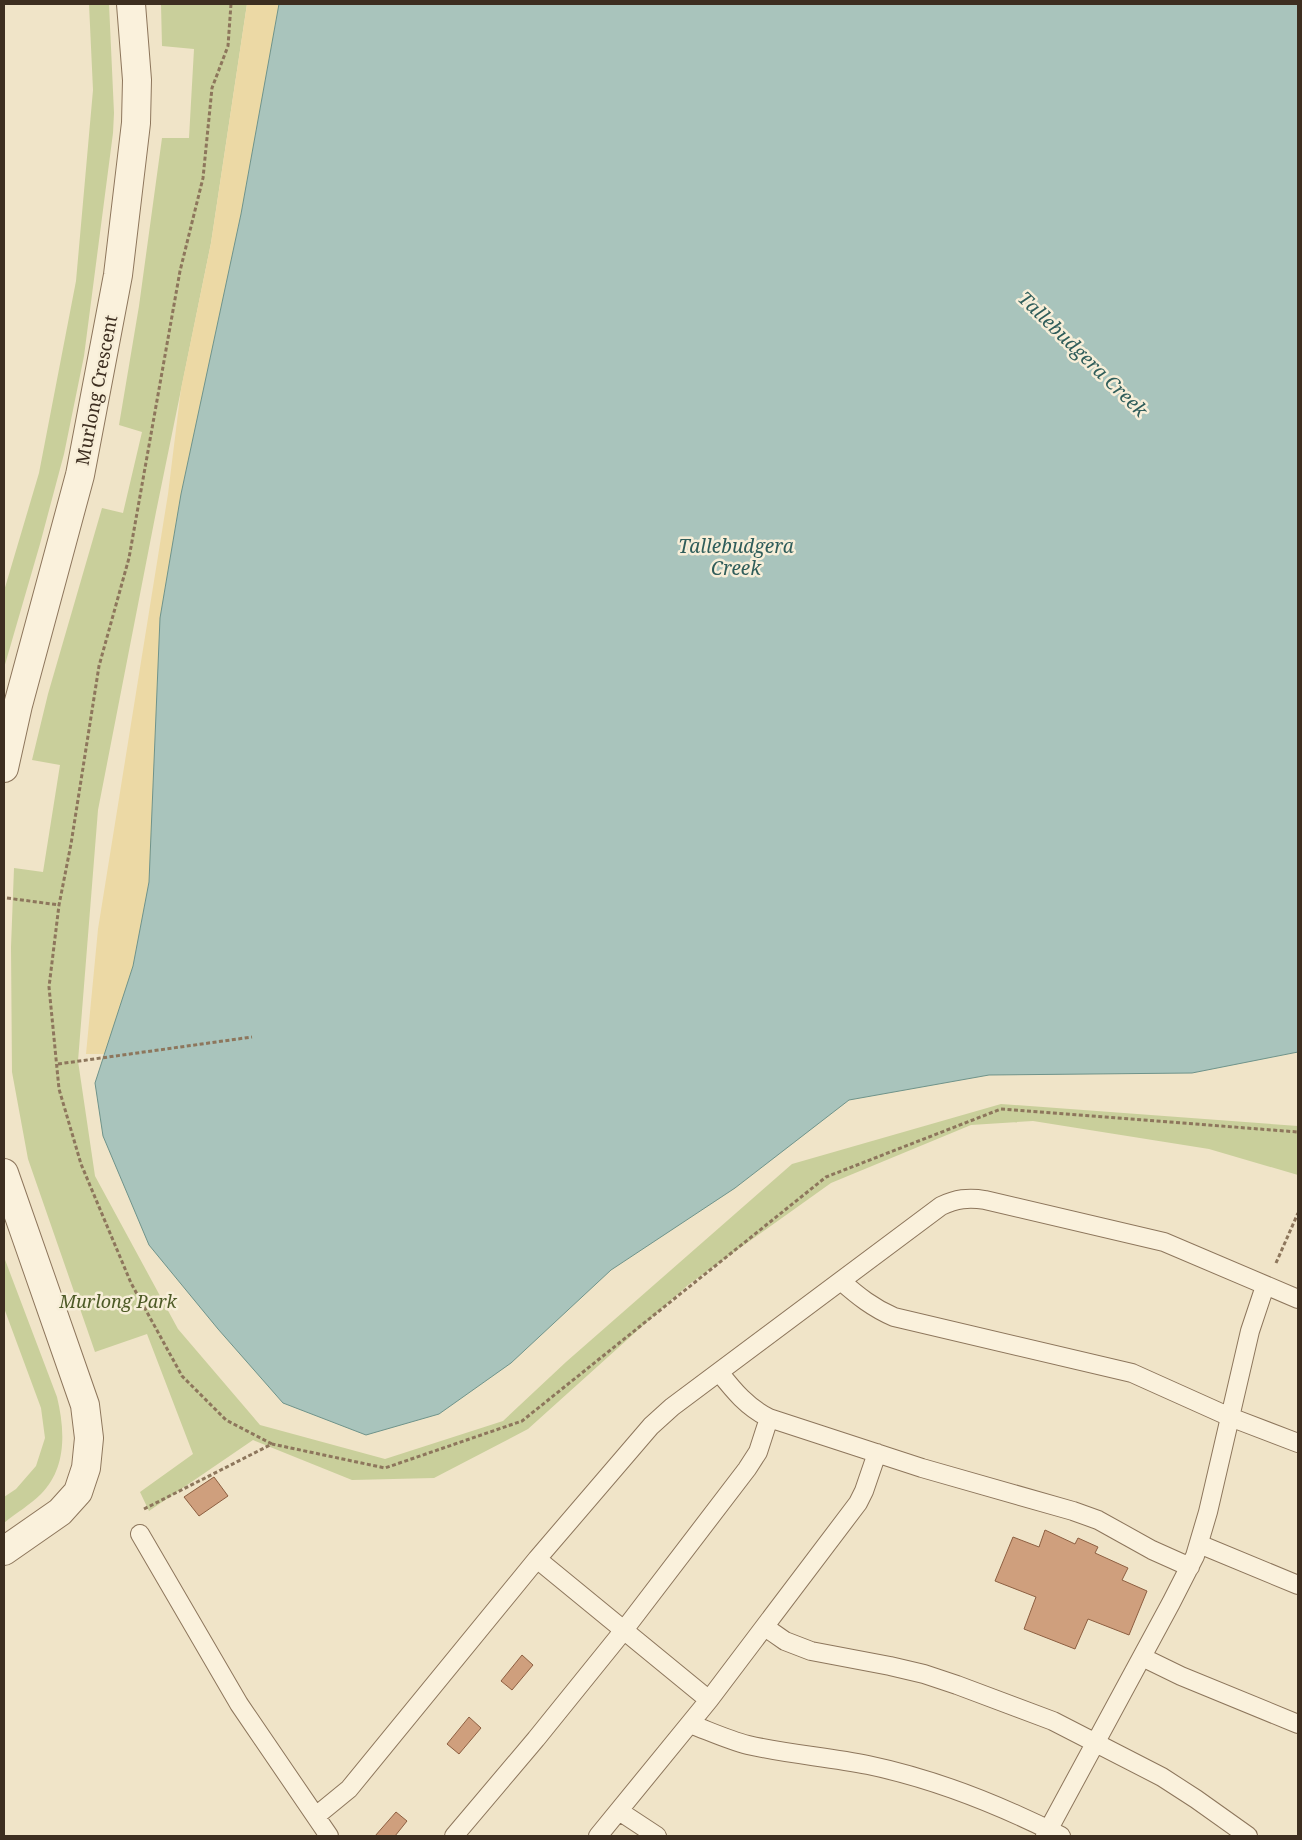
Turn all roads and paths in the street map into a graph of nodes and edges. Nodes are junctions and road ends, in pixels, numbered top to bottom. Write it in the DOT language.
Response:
graph roads {
  1 [pos="131,4"];
  2 [pos="231,4"];
  3 [pos="4,768"];
  4 [pos="6,898"];
  5 [pos="59,905"];
  6 [pos="252,1037"];
  7 [pos="58,1064"];
  8 [pos="1298,1132"];
  9 [pos="4,1174"];
  10 [pos="1298,1213"];
  11 [pos="841,1281"];
  12 [pos="1264,1286"];
  13 [pos="1298,1299"];
  14 [pos="719,1372"];
  15 [pos="768,1418"];
  16 [pos="1230,1418"];
  17 [pos="1298,1443"];
  18 [pos="272,1444"];
  19 [pos="877,1453"];
  20 [pos="137,1513"];
  21 [pos="140,1534"];
  22 [pos="1199,1544"];
  23 [pos="4,1551"];
  24 [pos="537,1560"];
  25 [pos="1190,1567"];
  26 [pos="1298,1585"];
  27 [pos="765,1627"];
  28 [pos="624,1630"];
  29 [pos="1142,1657"];
  30 [pos="709,1700"];
  31 [pos="690,1724"];
  32 [pos="1298,1724"];
  33 [pos="1096,1742"];
  34 [pos="619,1811"];
  35 [pos="316,1816"];
  36 [pos="1052,1834"];
  37 [pos="329,1836"];
  38 [pos="454,1836"];
  39 [pos="598,1836"];
  40 [pos="657,1836"];
  41 [pos="1248,1836"];
  1 -- 3 [label="street, Murlong Crescent"];
  2 -- 5 [label="path"];
  4 -- 5 [label="path"];
  5 -- 7 [label="path"];
  6 -- 7 [label="path"];
  7 -- 18 [label="path"];
  8 -- 18 [label="path"];
  9 -- 23 [label="street"];
  10 -- 12 [label="path"];
  11 -- 12 [label="lane"];
  11 -- 14 [label="lane"];
  11 -- 16 [label="lane"];
  12 -- 13 [label="lane"];
  12 -- 16 [label="lane"];
  14 -- 15 [label="lane"];
  14 -- 24 [label="lane"];
  15 -- 19 [label="lane"];
  15 -- 28 [label="lane"];
  16 -- 17 [label="lane"];
  16 -- 22 [label="lane"];
  18 -- 20 [label="path"];
  19 -- 25 [label="lane"];
  19 -- 27 [label="lane"];
  21 -- 35 [label="lane"];
  22 -- 25 [label="lane"];
  22 -- 26 [label="lane"];
  24 -- 28 [label="lane"];
  24 -- 35 [label="lane"];
  25 -- 29 [label="lane"];
  27 -- 30 [label="lane"];
  27 -- 33 [label="lane"];
  28 -- 30 [label="lane"];
  28 -- 38 [label="lane"];
  29 -- 32 [label="lane"];
  29 -- 33 [label="lane"];
  30 -- 31 [label="lane"];
  31 -- 34 [label="lane"];
  31 -- 36 [label="lane"];
  33 -- 36 [label="lane"];
  33 -- 41 [label="lane"];
  34 -- 39 [label="lane"];
  34 -- 40 [label="lane"];
  35 -- 37 [label="lane"];
}
